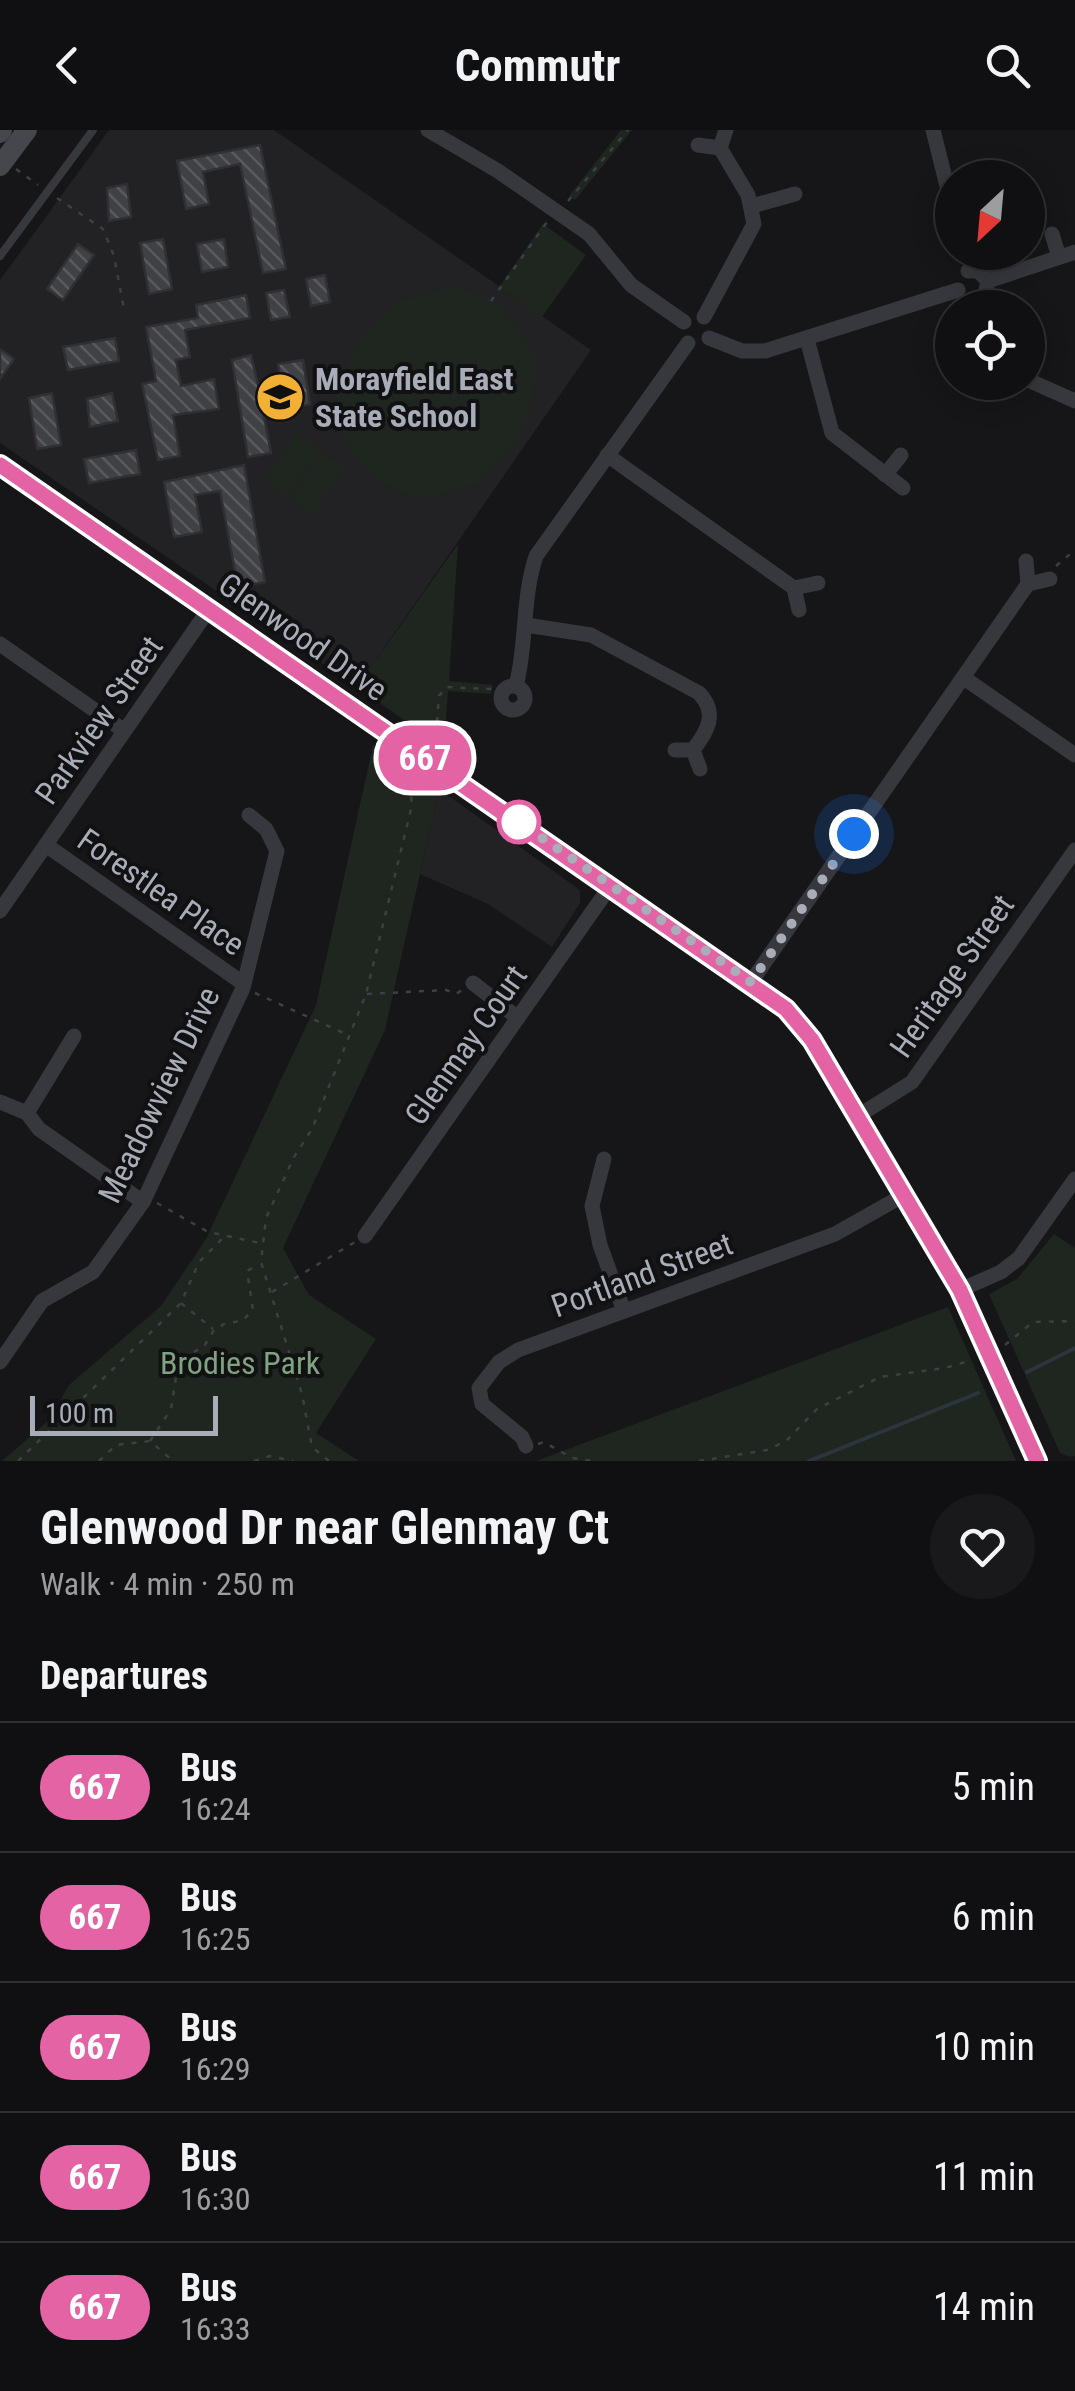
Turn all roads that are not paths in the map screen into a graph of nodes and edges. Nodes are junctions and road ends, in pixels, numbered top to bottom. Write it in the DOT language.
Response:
graph roads {
  1 [pos="26,130"];
  2 [pos="93,130"];
  3 [pos="428,130"];
  4 [pos="726,130"];
  5 [pos="933,130"];
  6 [pos="698,145"];
  7 [pos="720,148"];
  8 [pos="940,160"];
  9 [pos="7,167"];
  10 [pos="796,194"];
  11 [pos="752,206"];
  12 [pos="1052,234"];
  13 [pos="1067,255"];
  14 [pos="0,256"];
  15 [pos="968,271"];
  16 [pos="988,282"];
  17 [pos="958,290"];
  18 [pos="988,290"];
  19 [pos="935,297"];
  20 [pos="704,317"];
  21 [pos="684,322"];
  22 [pos="709,338"];
  23 [pos="807,339"];
  24 [pos="688,343"];
  25 [pos="1045,388"];
  26 [pos="1075,401"];
  27 [pos="607,456"];
  28 [pos="901,456"];
  29 [pos="0,465"];
  30 [pos="885,475"];
  31 [pos="903,488"];
  32 [pos="1026,561"];
  33 [pos="1050,580"];
  34 [pos="818,583"];
  35 [pos="1028,584"];
  36 [pos="794,588"];
  37 [pos="209,609"];
  38 [pos="799,610"];
  39 [pos="526,625"];
  40 [pos="0,644"];
  41 [pos="964,678"];
  42 [pos="510,688"];
  43 [pos="123,730"];
  44 [pos="675,750"];
  45 [pos="693,750"];
  46 [pos="1075,755"];
  47 [pos="700,769"];
  48 [pos="248,816"];
  49 [pos="46,846"];
  50 [pos="1075,850"];
  51 [pos="611,885"];
  52 [pos="0,911"];
  53 [pos="751,982"];
  54 [pos="474,983"];
  55 [pos="244,986"];
  56 [pos="518,1018"];
  57 [pos="74,1036"];
  58 [pos="0,1102"];
  59 [pos="27,1113"];
  60 [pos="858,1116"];
  61 [pos="604,1159"];
  62 [pos="1075,1179"];
  63 [pos="904,1195"];
  64 [pos="144,1200"];
  65 [pos="366,1236"];
  66 [pos="960,1290"];
  67 [pos="624,1311"];
  68 [pos="0,1362"];
  69 [pos="526,1446"];
  70 [pos="1037,1461"];
  1 -- 9 [label="street"];
  2 -- 14 [label="lane"];
  3 -- 21 [label="street"];
  4 -- 7 [label="street"];
  5 -- 8 [label="street"];
  6 -- 7 [label="street"];
  7 -- 11 [label="street"];
  10 -- 11 [label="street"];
  11 -- 20 [label="street"];
  12 -- 13 [label="street"];
  13 -- 16 [label="street"];
  15 -- 16 [label="street"];
  15 -- 17 [label="street"];
  16 -- 18 [label="street"];
  19 -- 23 [label="street"];
  20 -- 21 [label="street"];
  20 -- 22 [label="street"];
  21 -- 24 [label="street"];
  22 -- 23 [label="street"];
  22 -- 24 [label="street"];
  23 -- 30 [label="street"];
  24 -- 27 [label="street"];
  25 -- 26 [label="street"];
  27 -- 36 [label="street"];
  27 -- 39 [label="street"];
  28 -- 30 [label="street"];
  29 -- 37 [label="street, Glenwood Drive"];
  30 -- 31 [label="street"];
  32 -- 35 [label="street"];
  33 -- 35 [label="street"];
  34 -- 36 [label="street"];
  35 -- 41 [label="street"];
  36 -- 38 [label="street"];
  37 -- 43 [label="street, Parkview Street"];
  37 -- 51 [label="street, Glenwood Drive"];
  39 -- 42 [label="street"];
  39 -- 45 [label="street"];
  40 -- 43 [label="street"];
  41 -- 46 [label="street"];
  41 -- 53 [label="street"];
  43 -- 49 [label="street, Parkview Street"];
  44 -- 45 [label="street"];
  45 -- 47 [label="street"];
  48 -- 55 [label="street, Meadowview Drive"];
  49 -- 52 [label="street, Parkview Street"];
  49 -- 55 [label="street, Forestlea Place"];
  50 -- 60 [label="street, Heritage Street"];
  51 -- 53 [label="street, Glenwood Drive"];
  51 -- 56 [label="street, Glenmay Court"];
  53 -- 60 [label="street, Glenwood Drive"];
  54 -- 56 [label="street"];
  55 -- 64 [label="street, Meadowview Drive"];
  56 -- 65 [label="street, Glenmay Court"];
  57 -- 59 [label="street"];
  58 -- 59 [label="street"];
  59 -- 64 [label="street"];
  60 -- 63 [label="street, Glenwood Drive"];
  61 -- 67 [label="street"];
  62 -- 66 [label="street"];
  63 -- 66 [label="street, Glenwood Drive"];
  63 -- 67 [label="street, Portland Street"];
  64 -- 68 [label="street, Meadowview Drive"];
  66 -- 70 [label="street, Glenwood Drive"];
  67 -- 69 [label="street, Portland Street"];
}
